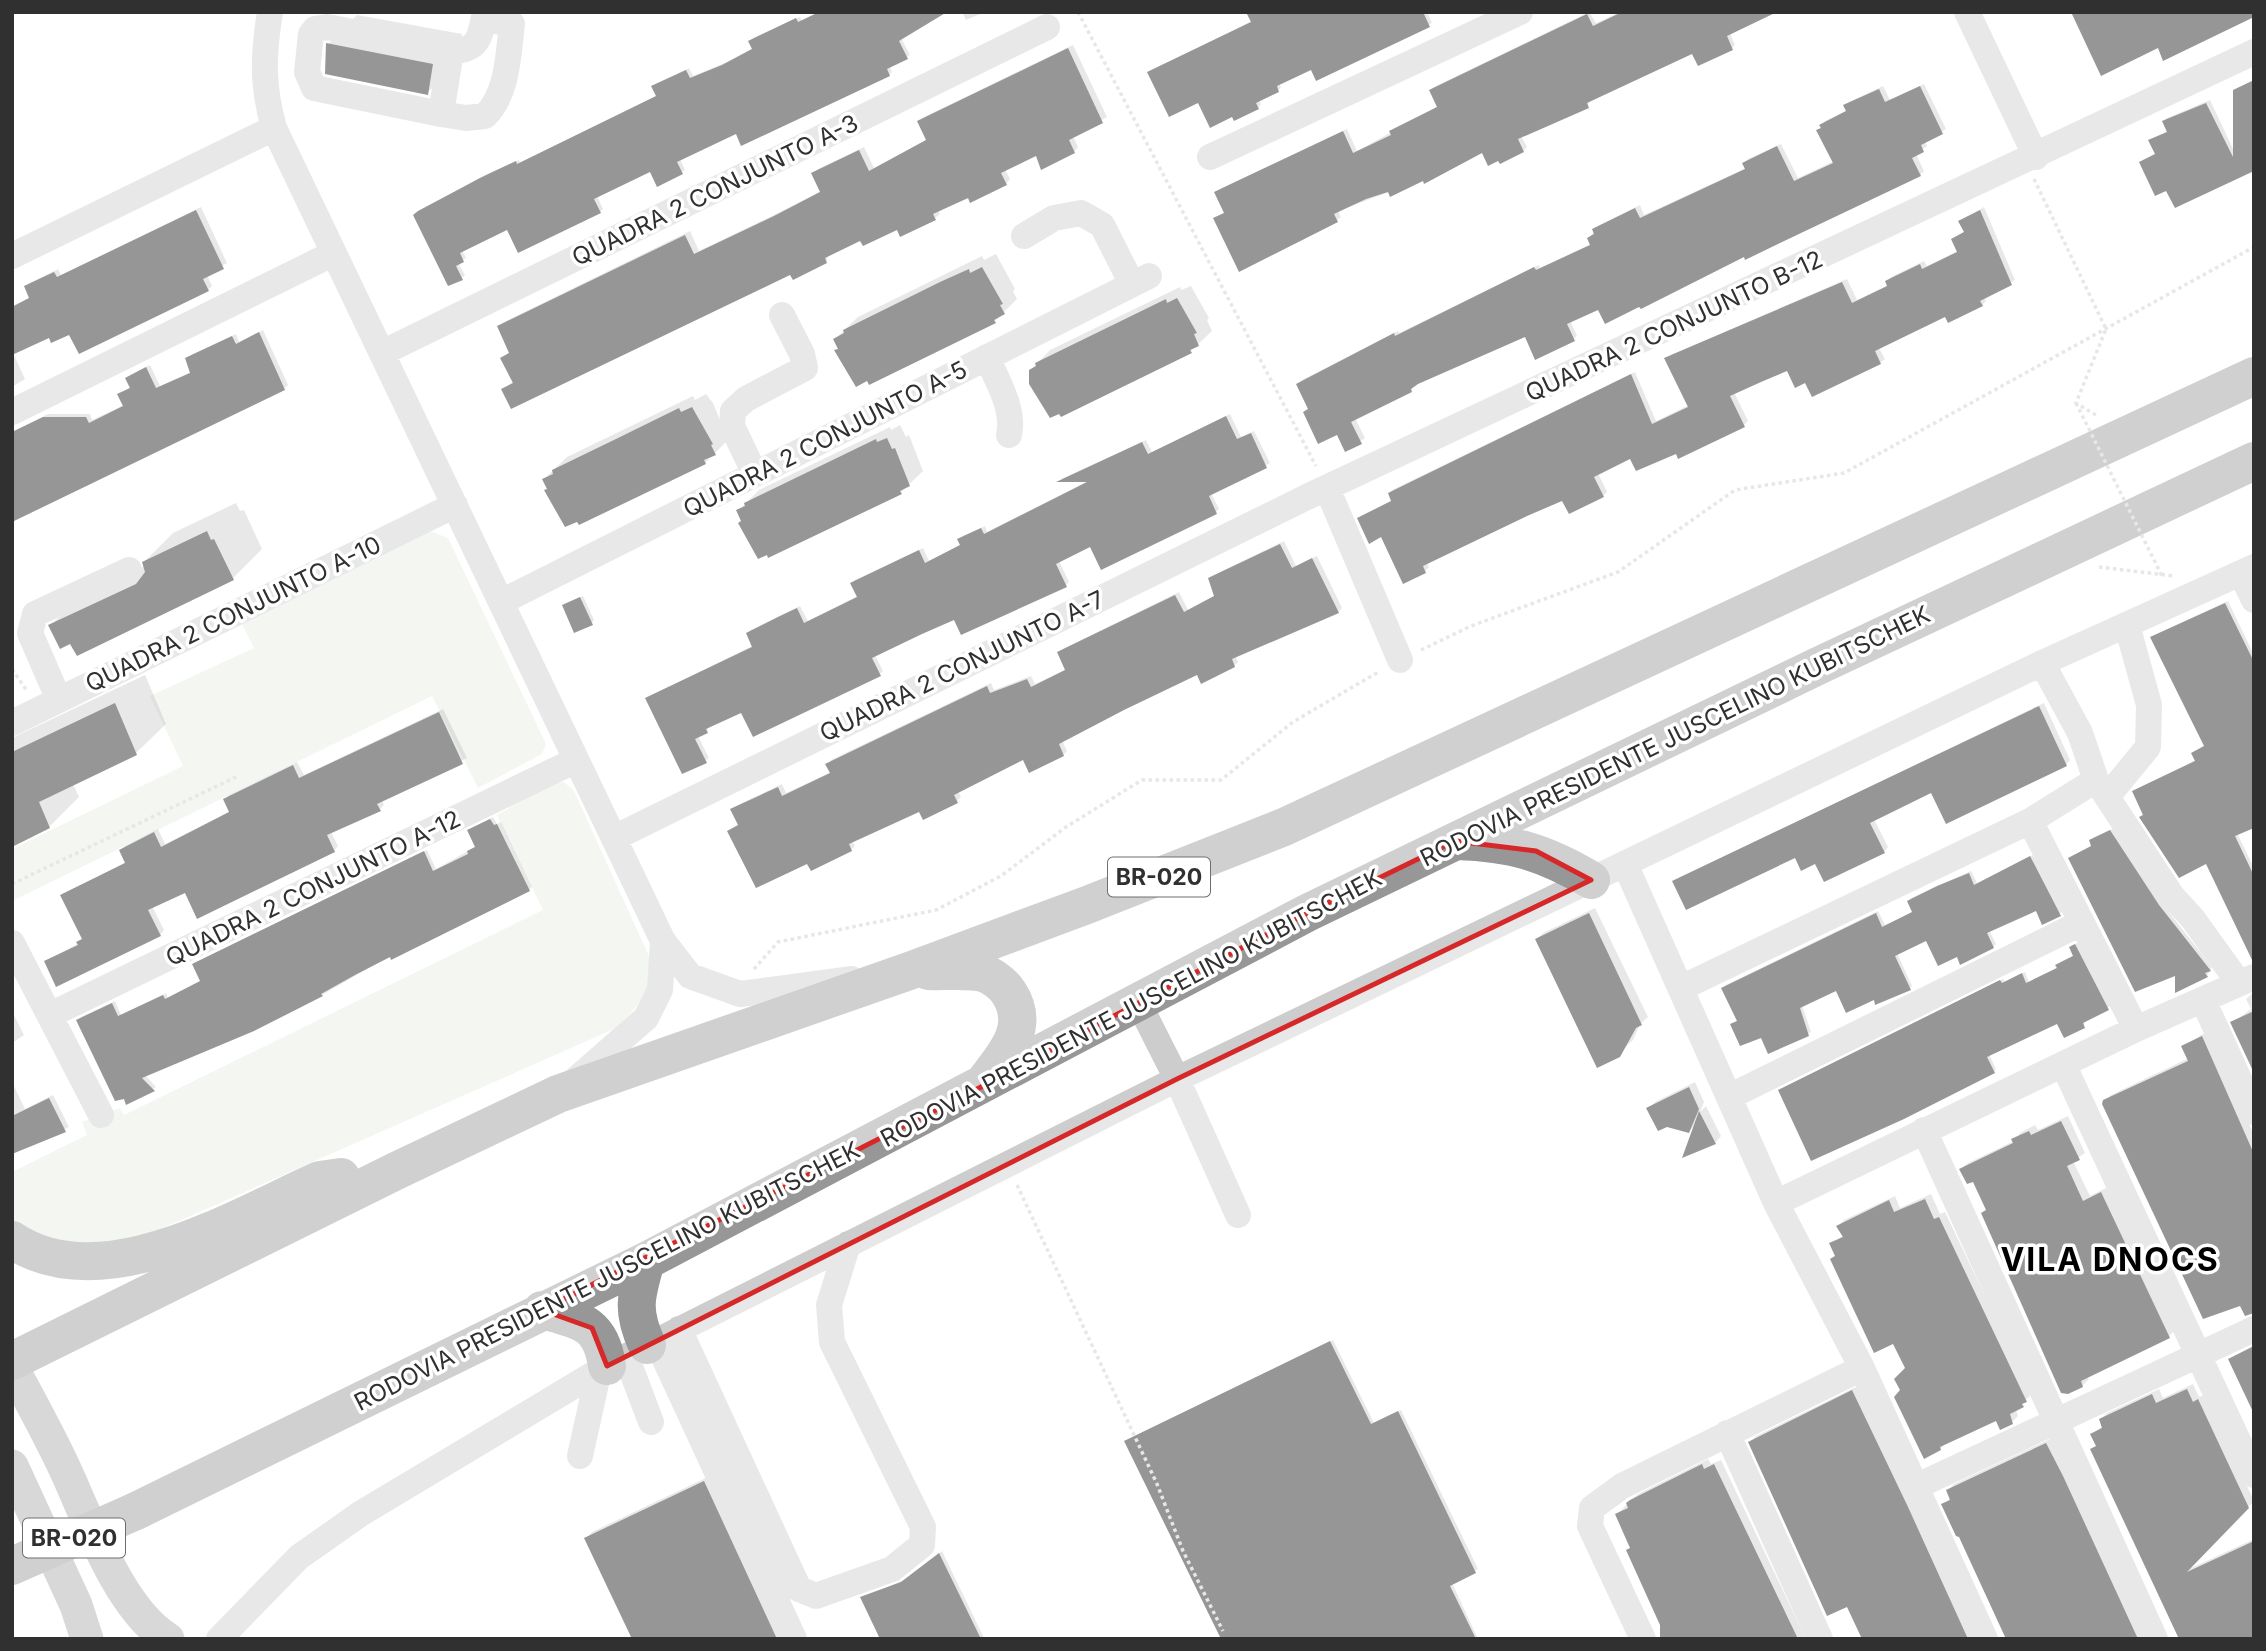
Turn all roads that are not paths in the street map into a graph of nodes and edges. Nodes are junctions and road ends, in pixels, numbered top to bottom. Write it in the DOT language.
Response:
graph roads {
  1 [pos="270,12"];
  2 [pos="1520,12"];
  3 [pos="1967,12"];
  4 [pos="484,15"];
  5 [pos="1047,27"];
  6 [pos="451,51"];
  7 [pos="2254,52"];
  8 [pos="441,114"];
  9 [pos="274,128"];
  10 [pos="1210,158"];
  11 [pos="2031,159"];
  12 [pos="1024,236"];
  13 [pos="334,253"];
  14 [pos="12,256"];
  15 [pos="782,315"];
  16 [pos="382,353"];
  17 [pos="987,357"];
  18 [pos="2254,376"];
  19 [pos="12,412"];
  20 [pos="1009,435"];
  21 [pos="2253,463"];
  22 [pos="755,474"];
  23 [pos="1319,491"];
  24 [pos="454,505"];
  25 [pos="128,570"];
  26 [pos="2247,570"];
  27 [pos="2254,600"];
  28 [pos="501,602"];
  29 [pos="2127,625"];
  30 [pos="1400,660"];
  31 [pos="2042,663"];
  32 [pos="59,700"];
  33 [pos="12,723"];
  34 [pos="576,760"];
  35 [pos="2101,788"];
  36 [pos="2030,821"];
  37 [pos="614,838"];
  38 [pos="1455,841"];
  39 [pos="1625,864"];
  40 [pos="1591,880"];
  41 [pos="2081,923"];
  42 [pos="663,941"];
  43 [pos="12,943"];
  44 [pos="912,970"];
  45 [pos="2247,980"];
  46 [pos="1681,988"];
  47 [pos="2203,1000"];
  48 [pos="1138,1002"];
  49 [pos="50,1015"];
  50 [pos="2136,1029"];
  51 [pos="2063,1064"];
  52 [pos="1177,1079"];
  53 [pos="979,1088"];
  54 [pos="558,1094"];
  55 [pos="1729,1097"];
  56 [pos="2254,1112"];
  57 [pos="101,1115"];
  58 [pos="1924,1130"];
  59 [pos="398,1170"];
  60 [pos="1776,1203"];
  61 [pos="1238,1215"];
  62 [pos="12,1240"];
  63 [pos="848,1244"];
  64 [pos="646,1261"];
  65 [pos="542,1310"];
  66 [pos="2254,1329"];
  67 [pos="636,1351"];
  68 [pos="2196,1356"];
  69 [pos="12,1361"];
  70 [pos="12,1367"];
  71 [pos="1862,1368"];
  72 [pos="651,1422"];
  73 [pos="2054,1422"];
  74 [pos="1727,1433"];
  75 [pos="580,1456"];
  76 [pos="12,1466"];
  77 [pos="2254,1475"];
  78 [pos="1915,1486"];
  79 [pos="12,1566"];
  80 [pos="119,1583"];
  81 [pos="87,1639"];
  82 [pos="132,1639"];
  83 [pos="168,1639"];
  84 [pos="219,1639"];
  85 [pos="794,1639"];
  86 [pos="1643,1639"];
  87 [pos="1820,1639"];
  88 [pos="1985,1639"];
  89 [pos="2155,1639"];
  1 -- 9 [label="street"];
  2 -- 10 [label="street"];
  3 -- 11 [label="street"];
  4 -- 6 [label="street"];
  4 -- 8 [label="street"];
  5 -- 16 [label="street, QUADRA 2 CONJUNTO A-3"];
  6 -- 8 [label="street"];
  6 -- 8 [label="street"];
  7 -- 11 [label="street, QUADRA 2 CONJUNTO B-12"];
  9 -- 13 [label="street"];
  9 -- 14 [label="street"];
  11 -- 23 [label="street, QUADRA 2 CONJUNTO B-12"];
  12 -- 17 [label="street, QUADRA 2 CONJUNTO A-5"];
  13 -- 16 [label="street"];
  13 -- 19 [label="street"];
  15 -- 22 [label="street"];
  16 -- 24 [label="street"];
  17 -- 20 [label="street"];
  17 -- 22 [label="street, QUADRA 2 CONJUNTO A-5"];
  18 -- 44 [label="highway, BR-020"];
  21 -- 38 [label="highway, RODOVIA PRESIDENTE JUSCELINO KUBITSCHEK / BR-020"];
  22 -- 28 [label="street, QUADRA 2 CONJUNTO A-5"];
  23 -- 30 [label="street"];
  23 -- 37 [label="street, QUADRA 2 CONJUNTO A-7"];
  24 -- 28 [label="street"];
  24 -- 32 [label="street, QUADRA 2 CONJUNTO A-10"];
  25 -- 32 [label="street"];
  26 -- 27 [label="street"];
  26 -- 29 [label="street"];
  28 -- 34 [label="street"];
  29 -- 31 [label="street"];
  29 -- 35 [label="street"];
  31 -- 35 [label="street"];
  31 -- 39 [label="street"];
  32 -- 33 [label="street, QUADRA 2 CONJUNTO A-10"];
  34 -- 37 [label="street"];
  34 -- 49 [label="street, QUADRA 2 CONJUNTO A-12"];
  35 -- 36 [label="street"];
  35 -- 45 [label="street"];
  36 -- 41 [label="street"];
  36 -- 46 [label="street"];
  37 -- 42 [label="street"];
  38 -- 40 [label="highway"];
  38 -- 48 [label="highway, RODOVIA PRESIDENTE JUSCELINO KUBITSCHEK / BR-020"];
  39 -- 40 [label="street"];
  39 -- 46 [label="street"];
  40 -- 52 [label="street"];
  41 -- 50 [label="street"];
  41 -- 55 [label="street"];
  42 -- 44 [label="street"];
  42 -- 54 [label="street"];
  43 -- 49 [label="street"];
  44 -- 53 [label="highway"];
  44 -- 54 [label="highway, BR-020"];
  45 -- 47 [label="street"];
  46 -- 55 [label="street"];
  47 -- 50 [label="street"];
  47 -- 56 [label="street"];
  48 -- 52 [label="street"];
  48 -- 53 [label="highway, RODOVIA PRESIDENTE JUSCELINO KUBITSCHEK / BR-020"];
  49 -- 57 [label="street"];
  50 -- 51 [label="street"];
  51 -- 58 [label="street"];
  51 -- 68 [label="street"];
  52 -- 61 [label="street"];
  52 -- 63 [label="street"];
  53 -- 64 [label="highway, RODOVIA PRESIDENTE JUSCELINO KUBITSCHEK / BR-020"];
  54 -- 59 [label="highway, BR-020"];
  55 -- 60 [label="street"];
  58 -- 60 [label="street"];
  58 -- 73 [label="street"];
  59 -- 62 [label="highway"];
  59 -- 69 [label="highway, BR-020"];
  60 -- 71 [label="street"];
  63 -- 67 [label="street"];
  63 -- 67 [label="street"];
  64 -- 65 [label="highway, RODOVIA PRESIDENTE JUSCELINO KUBITSCHEK / BR-020"];
  64 -- 67 [label="highway"];
  65 -- 67 [label="highway"];
  65 -- 79 [label="highway, RODOVIA PRESIDENTE JUSCELINO KUBITSCHEK / BR-020, bridge"];
  66 -- 68 [label="street"];
  67 -- 72 [label="street"];
  67 -- 75 [label="street"];
  67 -- 84 [label="street"];
  67 -- 85 [label="street"];
  68 -- 73 [label="street"];
  68 -- 77 [label="street"];
  70 -- 80 [label="main road"];
  71 -- 74 [label="street"];
  71 -- 78 [label="street"];
  73 -- 78 [label="street"];
  73 -- 89 [label="street"];
  74 -- 86 [label="street"];
  74 -- 87 [label="street"];
  76 -- 81 [label="main road"];
  78 -- 88 [label="street"];
  80 -- 82 [label="main road"];
  80 -- 83 [label="main road"];
}
